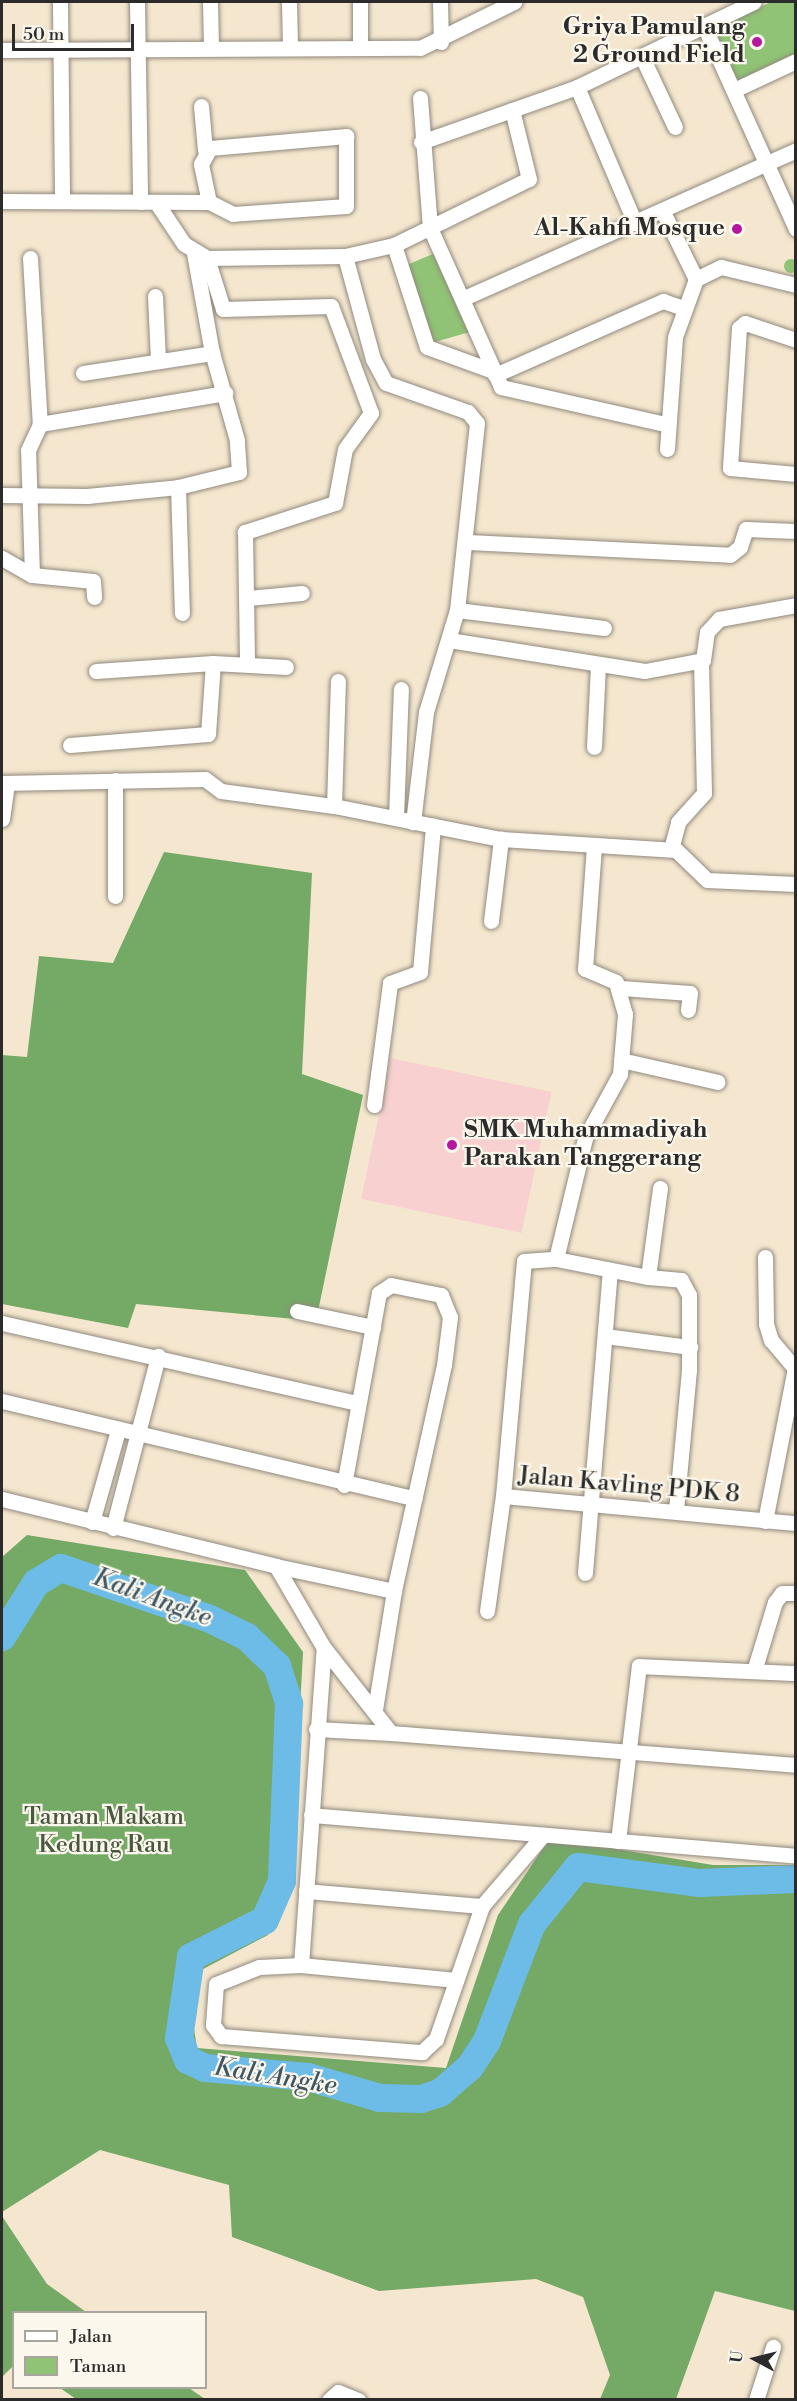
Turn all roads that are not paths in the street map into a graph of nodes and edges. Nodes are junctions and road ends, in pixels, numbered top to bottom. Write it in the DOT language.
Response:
graph roads {
  1 [pos="60,2"];
  2 [pos="137,2"];
  3 [pos="210,2"];
  4 [pos="289,2"];
  5 [pos="360,2"];
  6 [pos="440,2"];
  7 [pos="514,2"];
  8 [pos="754,2"];
  9 [pos="704,26"];
  10 [pos="441,42"];
  11 [pos="290,46"];
  12 [pos="138,47"];
  13 [pos="211,47"];
  14 [pos="360,47"];
  15 [pos="61,49"];
  16 [pos="2,50"];
  17 [pos="643,59"];
  18 [pos="795,62"];
  19 [pos="577,87"];
  20 [pos="734,90"];
  21 [pos="420,98"];
  22 [pos="201,106"];
  23 [pos="512,111"];
  24 [pos="675,127"];
  25 [pos="421,142"];
  26 [pos="205,150"];
  27 [pos="795,150"];
  28 [pos="767,162"];
  29 [pos="2,201"];
  30 [pos="62,201"];
  31 [pos="209,201"];
  32 [pos="140,202"];
  33 [pos="156,202"];
  34 [pos="662,210"];
  35 [pos="635,223"];
  36 [pos="430,228"];
  37 [pos="795,229"];
  38 [pos="394,245"];
  39 [pos="200,255"];
  40 [pos="345,256"];
  41 [pos="30,258"];
  42 [pos="696,279"];
  43 [pos="795,285"];
  44 [pos="155,296"];
  45 [pos="464,298"];
  46 [pos="683,308"];
  47 [pos="795,340"];
  48 [pos="212,354"];
  49 [pos="158,359"];
  50 [pos="83,373"];
  51 [pos="494,373"];
  52 [pos="225,393"];
  53 [pos="40,424"];
  54 [pos="665,424"];
  55 [pos="667,448"];
  56 [pos="795,474"];
  57 [pos="178,487"];
  58 [pos="2,495"];
  59 [pos="32,497"];
  60 [pos="795,531"];
  61 [pos="468,542"];
  62 [pos="2,558"];
  63 [pos="32,574"];
  64 [pos="302,593"];
  65 [pos="94,597"];
  66 [pos="248,598"];
  67 [pos="795,604"];
  68 [pos="457,610"];
  69 [pos="182,613"];
  70 [pos="604,628"];
  71 [pos="449,640"];
  72 [pos="701,661"];
  73 [pos="213,663"];
  74 [pos="247,664"];
  75 [pos="598,665"];
  76 [pos="286,667"];
  77 [pos="96,671"];
  78 [pos="338,681"];
  79 [pos="400,689"];
  80 [pos="70,745"];
  81 [pos="594,747"];
  82 [pos="115,780"];
  83 [pos="4,784"];
  84 [pos="334,806"];
  85 [pos="396,817"];
  86 [pos="2,819"];
  87 [pos="413,822"];
  88 [pos="433,826"];
  89 [pos="501,839"];
  90 [pos="594,845"];
  91 [pos="671,849"];
  92 [pos="795,884"];
  93 [pos="115,896"];
  94 [pos="491,921"];
  95 [pos="621,988"];
  96 [pos="688,1010"];
  97 [pos="621,1060"];
  98 [pos="718,1082"];
  99 [pos="374,1105"];
  100 [pos="660,1188"];
  101 [pos="765,1257"];
  102 [pos="556,1259"];
  103 [pos="610,1272"];
  104 [pos="648,1277"];
  105 [pos="297,1311"];
  106 [pos="2,1323"];
  107 [pos="373,1328"];
  108 [pos="605,1336"];
  109 [pos="690,1347"];
  110 [pos="158,1356"];
  111 [pos="794,1365"];
  112 [pos="2,1401"];
  113 [pos="358,1403"];
  114 [pos="118,1430"];
  115 [pos="136,1435"];
  116 [pos="344,1485"];
  117 [pos="503,1496"];
  118 [pos="2,1498"];
  119 [pos="415,1499"];
  120 [pos="587,1503"];
  121 [pos="676,1511"];
  122 [pos="765,1521"];
  123 [pos="92,1522"];
  124 [pos="795,1523"];
  125 [pos="113,1528"];
  126 [pos="276,1566"];
  127 [pos="585,1573"];
  128 [pos="394,1591"];
  129 [pos="795,1593"];
  130 [pos="487,1611"];
  131 [pos="324,1647"];
  132 [pos="754,1671"];
  133 [pos="795,1673"];
  134 [pos="375,1709"];
  135 [pos="316,1729"];
  136 [pos="391,1733"];
  137 [pos="628,1750"];
  138 [pos="795,1765"];
  139 [pos="311,1815"];
  140 [pos="543,1835"];
  141 [pos="618,1841"];
  142 [pos="795,1856"];
  143 [pos="306,1891"];
  144 [pos="482,1906"];
  145 [pos="301,1965"];
  146 [pos="456,1980"];
  147 [pos="773,2347"];
  148 [pos="330,2400"];
  149 [pos="358,2400"];
  150 [pos="756,2400"];
  1 -- 15 [label="street"];
  2 -- 12 [label="street"];
  3 -- 13 [label="street"];
  4 -- 11 [label="street"];
  5 -- 14 [label="street"];
  6 -- 10 [label="street"];
  7 -- 10 [label="street"];
  8 -- 9 [label="street"];
  9 -- 17 [label="street"];
  9 -- 20 [label="street"];
  10 -- 14 [label="street"];
  11 -- 13 [label="street"];
  11 -- 14 [label="street"];
  12 -- 13 [label="street"];
  12 -- 15 [label="street"];
  12 -- 32 [label="street"];
  15 -- 16 [label="street"];
  15 -- 30 [label="street"];
  17 -- 19 [label="street"];
  17 -- 24 [label="street"];
  18 -- 20 [label="street"];
  19 -- 23 [label="street"];
  19 -- 35 [label="street"];
  20 -- 28 [label="street"];
  21 -- 25 [label="street"];
  22 -- 26 [label="street"];
  23 -- 25 [label="street"];
  23 -- 36 [label="street"];
  25 -- 36 [label="street"];
  26 -- 31 [label="street"];
  26 -- 31 [label="street"];
  27 -- 28 [label="street"];
  28 -- 34 [label="street"];
  28 -- 37 [label="street"];
  29 -- 30 [label="street"];
  30 -- 32 [label="street"];
  31 -- 33 [label="street"];
  32 -- 33 [label="street"];
  33 -- 39 [label="street"];
  34 -- 35 [label="street"];
  34 -- 42 [label="street"];
  35 -- 45 [label="street"];
  36 -- 38 [label="street"];
  36 -- 45 [label="street"];
  38 -- 40 [label="street"];
  38 -- 51 [label="street"];
  39 -- 40 [label="street"];
  39 -- 48 [label="street"];
  39 -- 66 [label="street"];
  40 -- 61 [label="street"];
  41 -- 53 [label="street"];
  42 -- 43 [label="street"];
  42 -- 46 [label="street"];
  44 -- 49 [label="street"];
  45 -- 51 [label="street"];
  46 -- 51 [label="street"];
  46 -- 54 [label="street"];
  47 -- 56 [label="street"];
  48 -- 49 [label="street"];
  48 -- 52 [label="street"];
  49 -- 50 [label="street"];
  51 -- 54 [label="street"];
  52 -- 53 [label="street"];
  52 -- 57 [label="street"];
  53 -- 59 [label="street"];
  54 -- 55 [label="street"];
  57 -- 59 [label="street"];
  57 -- 69 [label="street"];
  58 -- 59 [label="street"];
  59 -- 63 [label="street"];
  60 -- 61 [label="street"];
  61 -- 68 [label="street"];
  62 -- 63 [label="street"];
  63 -- 65 [label="street"];
  64 -- 66 [label="street"];
  66 -- 74 [label="street"];
  67 -- 72 [label="street"];
  68 -- 70 [label="street"];
  68 -- 71 [label="street"];
  71 -- 75 [label="street"];
  71 -- 87 [label="street"];
  72 -- 75 [label="street"];
  72 -- 91 [label="street"];
  73 -- 74 [label="street"];
  73 -- 77 [label="street"];
  73 -- 80 [label="street"];
  74 -- 76 [label="street"];
  75 -- 81 [label="street"];
  78 -- 84 [label="street"];
  79 -- 85 [label="street"];
  82 -- 83 [label="street"];
  82 -- 84 [label="street"];
  82 -- 93 [label="street"];
  83 -- 86 [label="street"];
  84 -- 85 [label="street"];
  85 -- 87 [label="street"];
  87 -- 88 [label="street"];
  88 -- 89 [label="street"];
  88 -- 99 [label="street"];
  89 -- 90 [label="street"];
  89 -- 94 [label="street"];
  90 -- 91 [label="street"];
  90 -- 95 [label="street"];
  91 -- 92 [label="street"];
  95 -- 96 [label="street"];
  95 -- 97 [label="street"];
  97 -- 98 [label="street"];
  97 -- 102 [label="street"];
  100 -- 104 [label="street"];
  101 -- 111 [label="street"];
  102 -- 103 [label="street"];
  102 -- 117 [label="street"];
  103 -- 104 [label="street"];
  103 -- 108 [label="street"];
  104 -- 109 [label="street"];
  105 -- 107 [label="street"];
  106 -- 110 [label="street"];
  107 -- 113 [label="street"];
  107 -- 119 [label="street"];
  108 -- 109 [label="street"];
  108 -- 120 [label="street"];
  109 -- 121 [label="street"];
  110 -- 113 [label="street"];
  110 -- 115 [label="street"];
  111 -- 122 [label="street"];
  112 -- 114 [label="street"];
  113 -- 116 [label="street"];
  114 -- 115 [label="street"];
  114 -- 123 [label="street"];
  115 -- 116 [label="street"];
  115 -- 125 [label="street"];
  116 -- 119 [label="street"];
  117 -- 120 [label="street, Jalan Kavling PDK 8"];
  117 -- 130 [label="street, Jalan Kavling PDK 8"];
  118 -- 123 [label="street"];
  119 -- 128 [label="street"];
  120 -- 121 [label="street, Jalan Kavling PDK 8"];
  120 -- 127 [label="street"];
  121 -- 122 [label="street, Jalan Kavling PDK 8"];
  122 -- 124 [label="street, Jalan Kavling PDK 8"];
  123 -- 125 [label="street"];
  125 -- 126 [label="street"];
  126 -- 128 [label="street"];
  126 -- 131 [label="street"];
  128 -- 134 [label="street"];
  129 -- 132 [label="street"];
  131 -- 134 [label="street"];
  131 -- 135 [label="street"];
  132 -- 133 [label="street"];
  132 -- 137 [label="street"];
  134 -- 136 [label="street"];
  135 -- 136 [label="street"];
  135 -- 139 [label="street"];
  136 -- 137 [label="street"];
  137 -- 138 [label="street"];
  137 -- 141 [label="street"];
  139 -- 140 [label="street"];
  139 -- 143 [label="street"];
  140 -- 141 [label="street"];
  140 -- 144 [label="street"];
  141 -- 142 [label="street"];
  143 -- 144 [label="street"];
  143 -- 145 [label="street"];
  144 -- 146 [label="street"];
  145 -- 146 [label="street"];
  145 -- 146 [label="street"];
  147 -- 150 [label="street"];
  148 -- 149 [label="street"];
}
